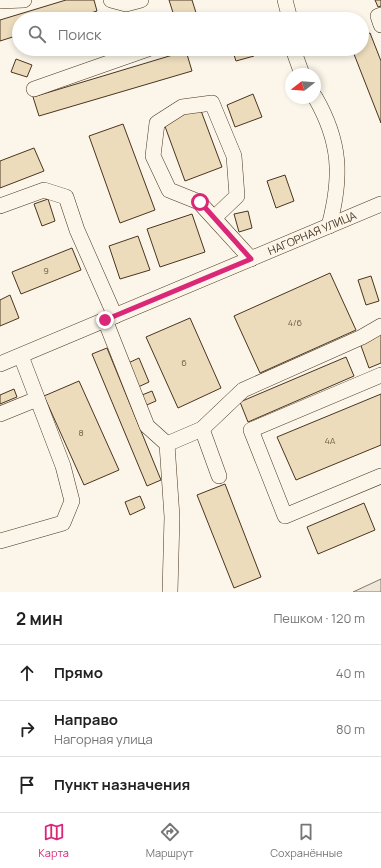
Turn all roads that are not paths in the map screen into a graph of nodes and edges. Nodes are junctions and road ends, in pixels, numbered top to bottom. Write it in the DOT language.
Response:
graph roads {
  1 [pos="24,0"];
  2 [pos="111,0"];
  3 [pos="141,0"];
  4 [pos="285,0"];
  5 [pos="0,1"];
  6 [pos="288,12"];
  7 [pos="381,15"];
  8 [pos="381,25"];
  9 [pos="128,56"];
  10 [pos="294,56"];
  11 [pos="300,68"];
  12 [pos="34,89"];
  13 [pos="318,104"];
  14 [pos="381,204"];
  15 [pos="0,206"];
  16 [pos="214,218"];
  17 [pos="329,226"];
  18 [pos="251,259"];
  19 [pos="110,318"];
  20 [pos="381,326"];
  21 [pos="21,356"];
  22 [pos="0,364"];
  23 [pos="381,375"];
  24 [pos="37,399"];
  25 [pos="0,414"];
  26 [pos="202,429"];
  27 [pos="167,444"];
  28 [pos="219,476"];
  29 [pos="381,476"];
  30 [pos="0,541"];
  31 [pos="170,592"];
  1 -- 5 [label="street"];
  2 -- 3 [label="street"];
  4 -- 6 [label="street"];
  7 -- 8 [label="street"];
  9 -- 12 [label="street"];
  10 -- 11 [label="street"];
  13 -- 17 [label="street"];
  14 -- 17 [label="street, НАГОРНАЯ УЛИЦА"];
  15 -- 19 [label="street"];
  16 -- 16 [label="street"];
  16 -- 18 [label="street"];
  17 -- 18 [label="street, НАГОРНАЯ УЛИЦА"];
  18 -- 19 [label="street, НАГОРНАЯ УЛИЦА"];
  19 -- 21 [label="street, НАГОРНАЯ УЛИЦА"];
  19 -- 27 [label="street"];
  20 -- 26 [label="street"];
  21 -- 22 [label="street, НАГОРНАЯ УЛИЦА"];
  21 -- 24 [label="street"];
  23 -- 29 [label="street"];
  24 -- 25 [label="street"];
  24 -- 30 [label="street"];
  26 -- 27 [label="street"];
  26 -- 28 [label="street"];
  27 -- 31 [label="street"];
}
